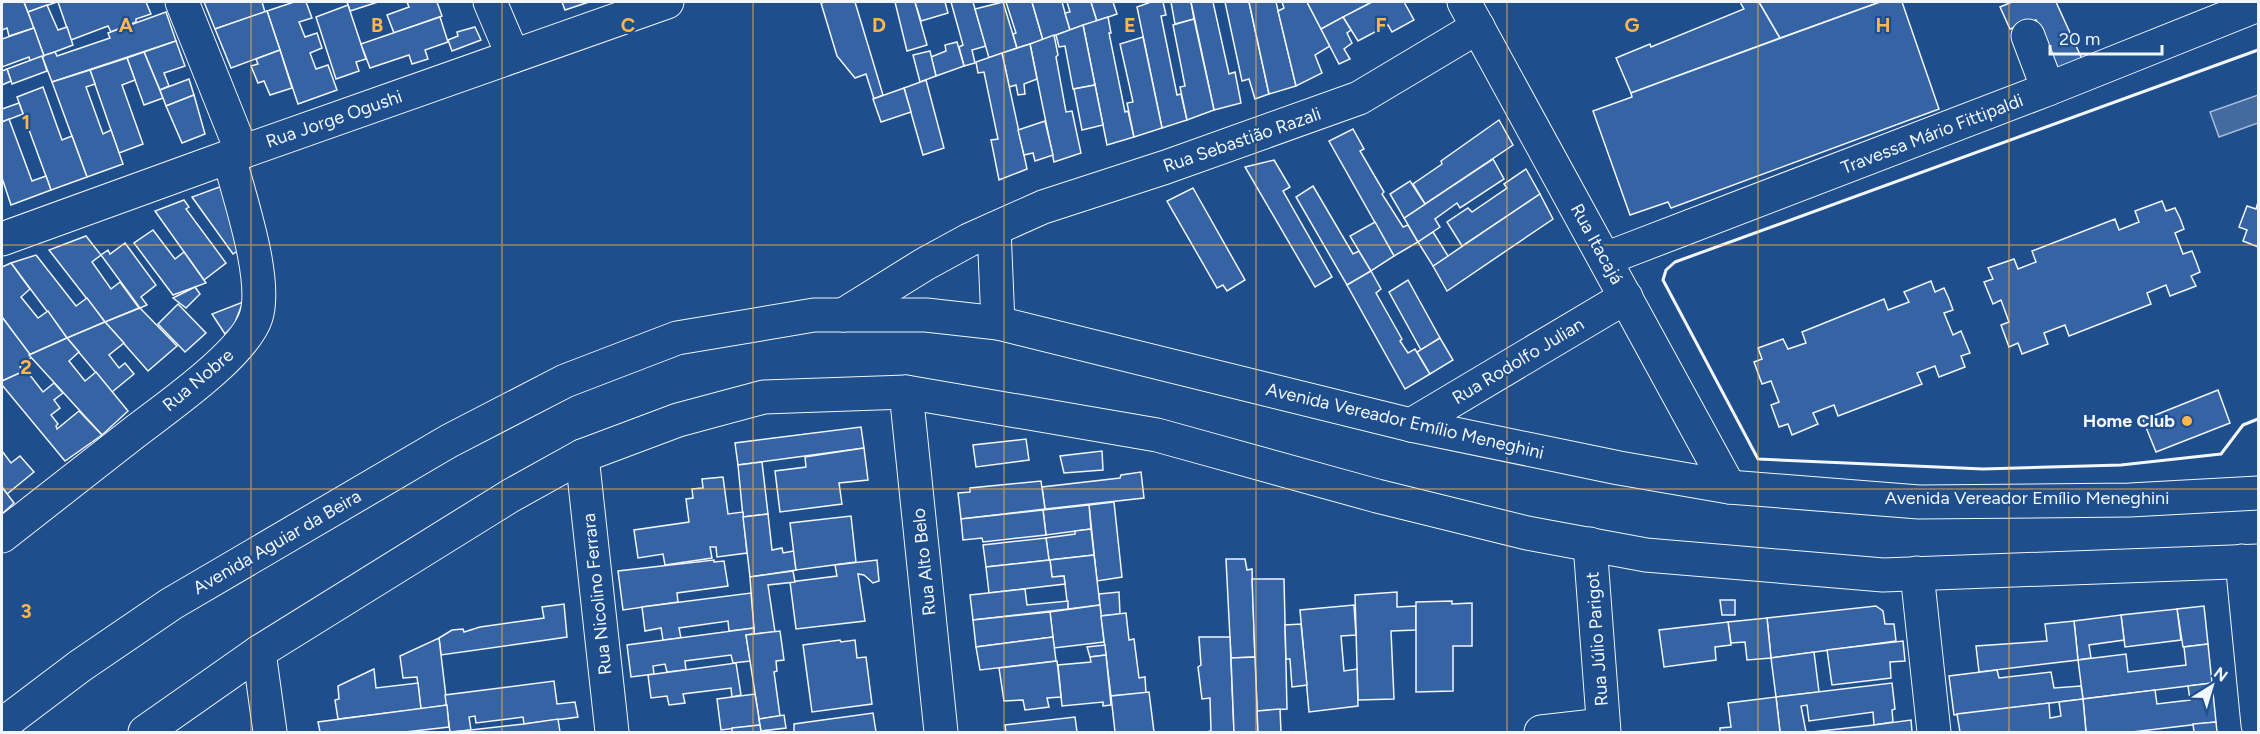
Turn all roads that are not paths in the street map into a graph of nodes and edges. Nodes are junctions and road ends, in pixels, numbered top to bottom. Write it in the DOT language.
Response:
graph roads {
  1 [pos="182,2"];
  2 [pos="490,2"];
  3 [pos="667,2"];
  4 [pos="2259,5"];
  5 [pos="1471,14"];
  6 [pos="2028,36"];
  7 [pos="513,56"];
  8 [pos="2048,89"];
  9 [pos="235,154"];
  10 [pos="994,229"];
  11 [pos="2,239"];
  12 [pos="1605,259"];
  13 [pos="1626,297"];
  14 [pos="843,315"];
  15 [pos="998,323"];
  16 [pos="565,381"];
  17 [pos="906,392"];
  18 [pos="1411,425"];
  19 [pos="582,456"];
  20 [pos="1729,487"];
  21 [pos="2259,493"];
  22 [pos="2,536"];
  23 [pos="1590,544"];
  24 [pos="2250,561"];
  25 [pos="1917,573"];
  26 [pos="259,652"];
  27 [pos="2,725"];
  28 [pos="2259,725"];
  29 [pos="1603,729"];
  30 [pos="145,732"];
  31 [pos="270,732"];
  32 [pos="612,732"];
  33 [pos="941,732"];
  34 [pos="1541,732"];
  35 [pos="1934,732"];
  1 -- 9 [label="street, Rua Nobre"];
  2 -- 7 [label="street"];
  3 -- 7 [label="street, Rua Jorge Ogushi"];
  4 -- 8 [label="street, Travessa Mário Fittipaldi"];
  5 -- 10 [label="street, Rua Sebastião Razali"];
  5 -- 12 [label="street, Rua Itacajá"];
  6 -- 8 [label="street"];
  7 -- 9 [label="street, Rua Jorge Ogushi"];
  8 -- 12 [label="street, Travessa Mário Fittipaldi"];
  9 -- 11 [label="street, Rua Jorge Ogushi"];
  9 -- 22 [label="street, Rua Nobre"];
  10 -- 14 [label="street, Rua Sebastião Razali"];
  10 -- 15 [label="street"];
  12 -- 13 [label="street, Rua Itacajá"];
  13 -- 18 [label="street, Rua Rodolfo Julian"];
  13 -- 20 [label="street, Rua Itacajá"];
  14 -- 15 [label="street, Avenida Vereador Emílio Meneghini"];
  14 -- 16 [label="street, Avenida Vereador Emílio Meneghini"];
  15 -- 18 [label="street, Avenida Vereador Emílio Meneghini"];
  16 -- 27 [label="street, Avenida Aguiar da Beira"];
  17 -- 19 [label="street"];
  17 -- 23 [label="street"];
  17 -- 33 [label="street, Rua Alto Belo"];
  18 -- 20 [label="street, Avenida Vereador Emílio Meneghini"];
  19 -- 26 [label="street"];
  19 -- 32 [label="street, Rua Nicolino Ferrara"];
  20 -- 21 [label="street, Avenida Vereador Emílio Meneghini"];
  23 -- 25 [label="street"];
  23 -- 29 [label="street, Rua Júlio Parigot"];
  24 -- 25 [label="street"];
  24 -- 28 [label="street"];
  25 -- 35 [label="street"];
  26 -- 30 [label="street"];
  26 -- 31 [label="street"];
  29 -- 34 [label="street"];
}
